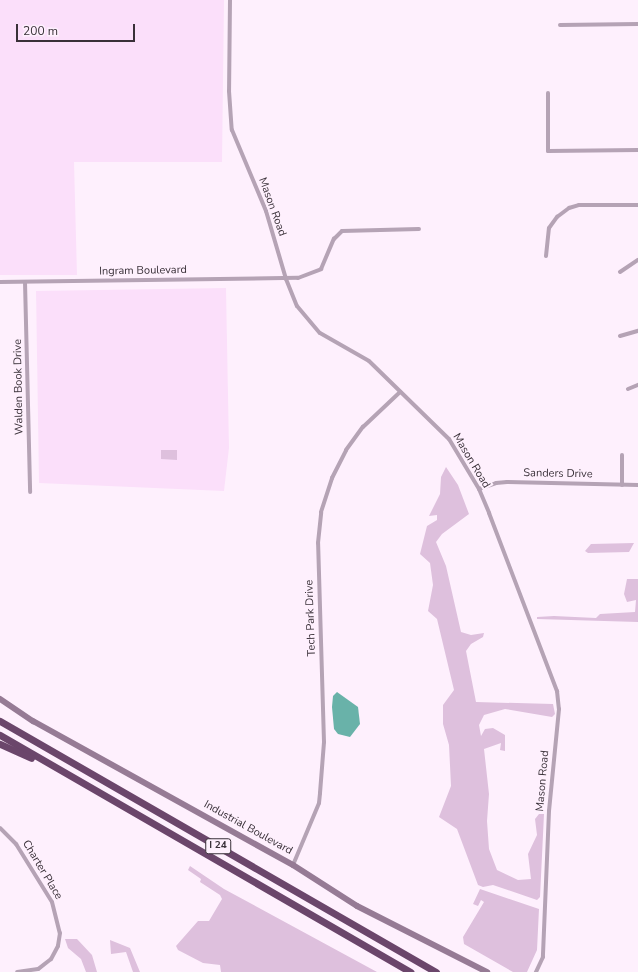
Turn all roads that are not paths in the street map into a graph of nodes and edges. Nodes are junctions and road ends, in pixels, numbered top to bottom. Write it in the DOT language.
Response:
graph roads {
  1 [pos="230,0"];
  2 [pos="638,24"];
  3 [pos="560,25"];
  4 [pos="548,93"];
  5 [pos="638,150"];
  6 [pos="638,205"];
  7 [pos="419,229"];
  8 [pos="546,256"];
  9 [pos="638,260"];
  10 [pos="620,272"];
  11 [pos="286,279"];
  12 [pos="0,282"];
  13 [pos="25,282"];
  14 [pos="638,331"];
  15 [pos="620,336"];
  16 [pos="638,385"];
  17 [pos="628,389"];
  18 [pos="400,392"];
  19 [pos="622,455"];
  20 [pos="622,485"];
  21 [pos="638,485"];
  22 [pos="478,489"];
  23 [pos="30,492"];
  24 [pos="0,699"];
  25 [pos="0,721"];
  26 [pos="0,735"];
  27 [pos="0,744"];
  28 [pos="70,776"];
  29 [pos="0,828"];
  30 [pos="293,865"];
  31 [pos="17,972"];
  32 [pos="411,972"];
  33 [pos="436,972"];
  34 [pos="487,972"];
  35 [pos="536,972"];
  1 -- 11 [label="street, Mason Road"];
  2 -- 3 [label="street"];
  4 -- 5 [label="street"];
  6 -- 8 [label="street"];
  7 -- 11 [label="street, Ingram Boulevard"];
  9 -- 10 [label="street"];
  11 -- 13 [label="street, Ingram Boulevard"];
  11 -- 18 [label="street, Mason Road"];
  12 -- 13 [label="street, Ingram Boulevard"];
  13 -- 23 [label="street, Walden Book Drive"];
  14 -- 15 [label="street"];
  16 -- 17 [label="street"];
  18 -- 22 [label="street, Mason Road"];
  18 -- 30 [label="street, Tech Park Drive"];
  19 -- 20 [label="street"];
  20 -- 21 [label="street, Sanders Drive"];
  20 -- 22 [label="street, Sanders Drive"];
  22 -- 35 [label="street, Mason Road"];
  24 -- 30 [label="street, Industrial Boulevard"];
  25 -- 33 [label="highway, I 24"];
  26 -- 28 [label="highway, I 24"];
  27 -- 28 [label="highway"];
  28 -- 32 [label="highway, I 24"];
  29 -- 31 [label="street, Charter Place"];
  30 -- 34 [label="street, Industrial Boulevard"];
}
